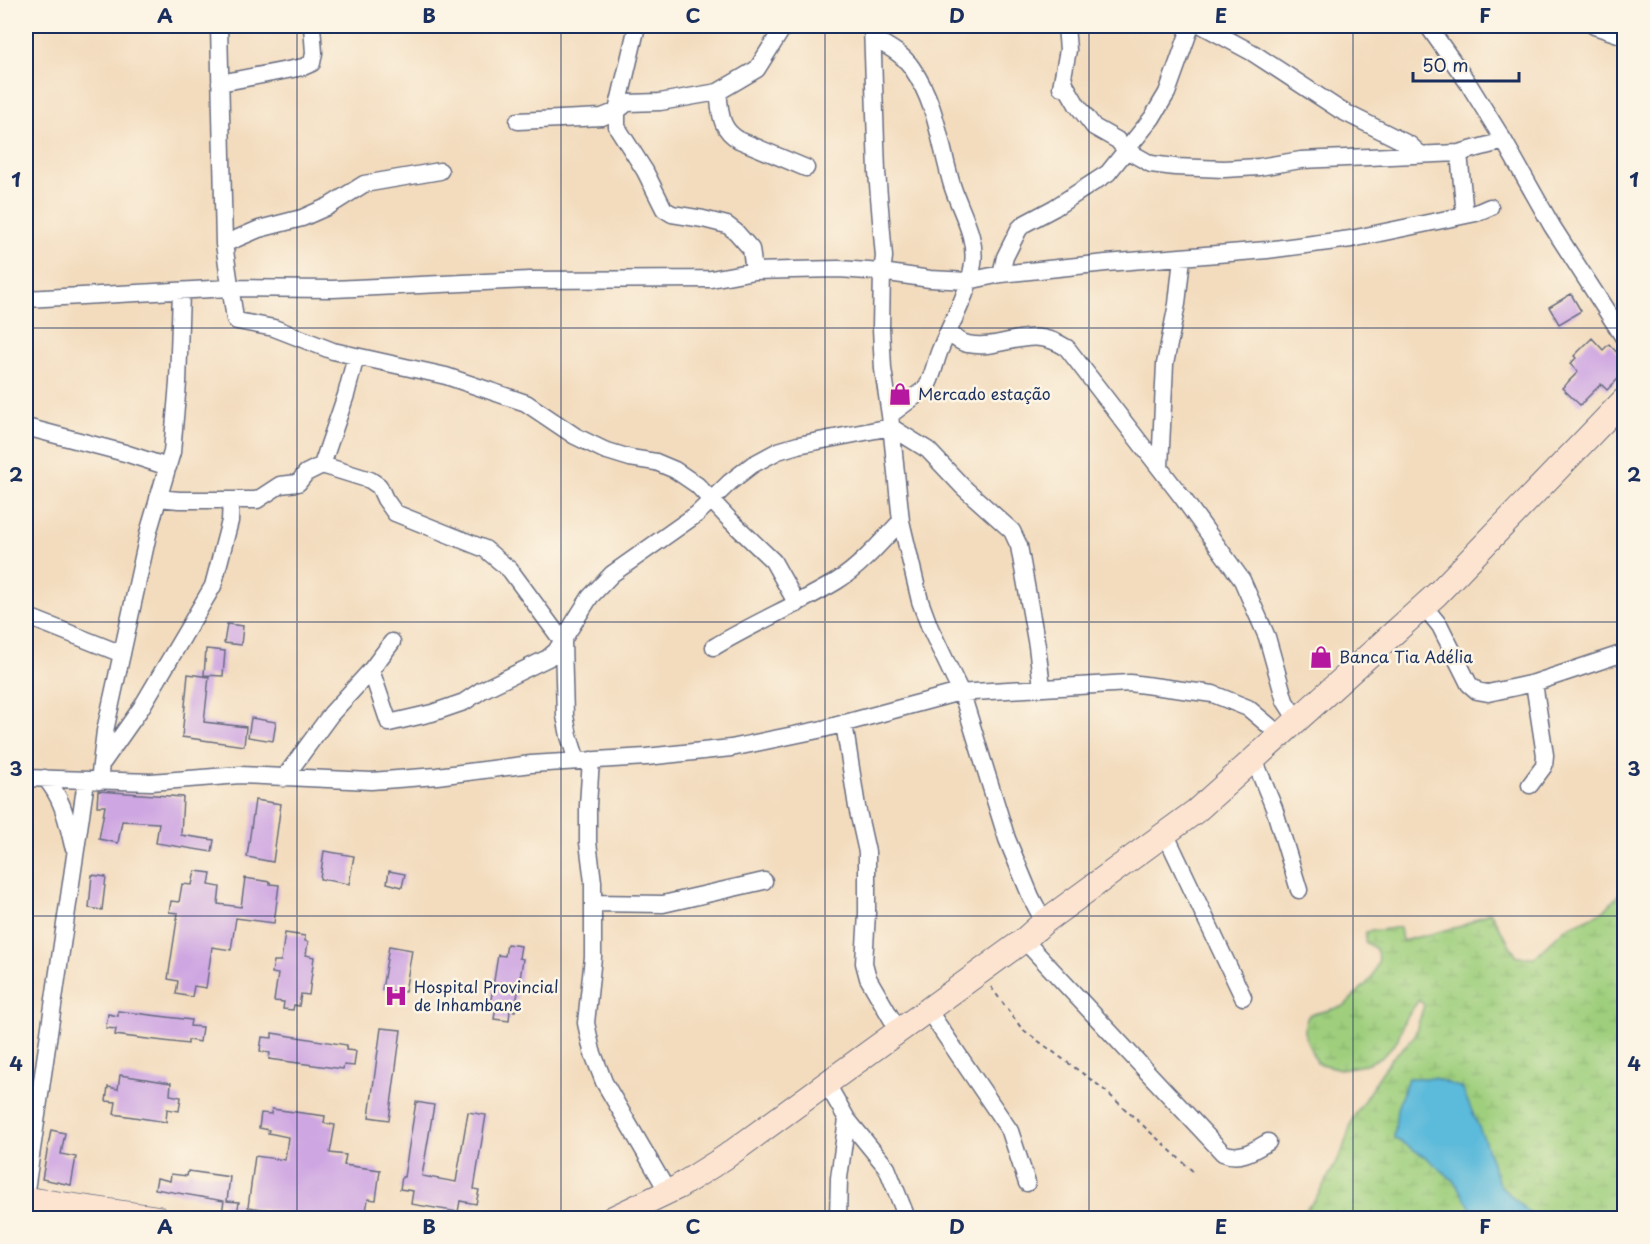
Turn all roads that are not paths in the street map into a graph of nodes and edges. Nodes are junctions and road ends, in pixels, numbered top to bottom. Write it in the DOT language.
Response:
graph roads {
  1 [pos="219,26"];
  2 [pos="312,26"];
  3 [pos="637,26"];
  4 [pos="783,26"];
  5 [pos="1065,26"];
  6 [pos="1191,26"];
  7 [pos="1203,26"];
  8 [pos="1428,26"];
  9 [pos="1594,26"];
  10 [pos="872,32"];
  11 [pos="1624,36"];
  12 [pos="1063,76"];
  13 [pos="220,83"];
  14 [pos="718,92"];
  15 [pos="1059,96"];
  16 [pos="617,111"];
  17 [pos="518,121"];
  18 [pos="1504,141"];
  19 [pos="1126,150"];
  20 [pos="1459,153"];
  21 [pos="1420,154"];
  22 [pos="806,168"];
  23 [pos="440,171"];
  24 [pos="1490,207"];
  25 [pos="1465,215"];
  26 [pos="224,244"];
  27 [pos="1182,258"];
  28 [pos="754,271"];
  29 [pos="882,272"];
  30 [pos="1001,274"];
  31 [pos="968,281"];
  32 [pos="230,288"];
  33 [pos="180,292"];
  34 [pos="26,299"];
  35 [pos="948,332"];
  36 [pos="1624,338"];
  37 [pos="356,356"];
  38 [pos="1624,400"];
  39 [pos="891,421"];
  40 [pos="26,427"];
  41 [pos="322,465"];
  42 [pos="168,467"];
  43 [pos="1160,467"];
  44 [pos="158,498"];
  45 [pos="231,500"];
  46 [pos="712,501"];
  47 [pos="901,520"];
  48 [pos="797,604"];
  49 [pos="1423,605"];
  50 [pos="26,616"];
  51 [pos="392,642"];
  52 [pos="562,642"];
  53 [pos="714,647"];
  54 [pos="1624,653"];
  55 [pos="122,654"];
  56 [pos="371,670"];
  57 [pos="1534,683"];
  58 [pos="1042,687"];
  59 [pos="960,693"];
  60 [pos="844,723"];
  61 [pos="1288,728"];
  62 [pos="1254,759"];
  63 [pos="584,760"];
  64 [pos="95,776"];
  65 [pos="26,778"];
  66 [pos="45,778"];
  67 [pos="284,778"];
  68 [pos="1530,785"];
  69 [pos="1165,833"];
  70 [pos="75,853"];
  71 [pos="764,881"];
  72 [pos="1299,890"];
  73 [pos="593,903"];
  74 [pos="1044,922"];
  75 [pos="1024,940"];
  76 [pos="1244,997"];
  77 [pos="928,1010"];
  78 [pos="898,1030"];
  79 [pos="827,1084"];
  80 [pos="847,1119"];
  81 [pos="1268,1142"];
  82 [pos="1027,1183"];
  83 [pos="26,1190"];
  84 [pos="668,1192"];
  85 [pos="26,1199"];
  86 [pos="157,1218"];
  87 [pos="613,1218"];
  88 [pos="838,1218"];
  89 [pos="907,1218"];
  1 -- 13 [label="street"];
  2 -- 13 [label="street"];
  3 -- 16 [label="street"];
  4 -- 14 [label="street"];
  5 -- 12 [label="street"];
  6 -- 19 [label="street"];
  7 -- 21 [label="street"];
  8 -- 18 [label="street"];
  9 -- 11 [label="street"];
  10 -- 29 [label="street"];
  10 -- 31 [label="street"];
  12 -- 15 [label="street"];
  12 -- 19 [label="street"];
  13 -- 26 [label="street"];
  14 -- 16 [label="street"];
  14 -- 22 [label="street"];
  16 -- 17 [label="street"];
  16 -- 28 [label="street"];
  18 -- 20 [label="street"];
  18 -- 36 [label="street"];
  19 -- 21 [label="street"];
  19 -- 30 [label="street"];
  20 -- 21 [label="street"];
  20 -- 25 [label="street"];
  23 -- 26 [label="street"];
  24 -- 25 [label="street"];
  25 -- 27 [label="street"];
  26 -- 32 [label="street"];
  27 -- 30 [label="street"];
  27 -- 43 [label="street"];
  28 -- 29 [label="street"];
  28 -- 32 [label="street"];
  29 -- 31 [label="street"];
  29 -- 39 [label="street"];
  30 -- 31 [label="street"];
  31 -- 35 [label="street"];
  32 -- 33 [label="street"];
  32 -- 37 [label="street"];
  33 -- 34 [label="street"];
  33 -- 42 [label="street"];
  35 -- 39 [label="street"];
  35 -- 43 [label="street"];
  37 -- 41 [label="street"];
  37 -- 46 [label="street"];
  38 -- 49 [label="main road"];
  39 -- 46 [label="street"];
  39 -- 47 [label="street"];
  39 -- 58 [label="street"];
  40 -- 42 [label="street"];
  41 -- 45 [label="street"];
  41 -- 52 [label="street"];
  42 -- 44 [label="street"];
  43 -- 61 [label="street"];
  44 -- 45 [label="street"];
  44 -- 55 [label="street"];
  45 -- 64 [label="street"];
  46 -- 48 [label="street"];
  46 -- 52 [label="street"];
  47 -- 48 [label="street"];
  47 -- 59 [label="street"];
  48 -- 53 [label="street"];
  49 -- 57 [label="street"];
  49 -- 61 [label="main road"];
  50 -- 55 [label="street"];
  51 -- 56 [label="street"];
  52 -- 56 [label="street"];
  52 -- 63 [label="street"];
  54 -- 57 [label="street"];
  55 -- 64 [label="street"];
  56 -- 67 [label="street"];
  57 -- 68 [label="street"];
  58 -- 59 [label="street"];
  58 -- 61 [label="street"];
  59 -- 60 [label="street"];
  59 -- 74 [label="street"];
  60 -- 63 [label="street"];
  60 -- 78 [label="street"];
  61 -- 62 [label="main road"];
  62 -- 69 [label="main road"];
  62 -- 72 [label="street"];
  63 -- 67 [label="street"];
  63 -- 73 [label="street"];
  64 -- 66 [label="street"];
  64 -- 67 [label="street"];
  64 -- 70 [label="street"];
  65 -- 66 [label="street"];
  66 -- 70 [label="street"];
  69 -- 74 [label="main road"];
  69 -- 76 [label="street"];
  70 -- 83 [label="street"];
  71 -- 73 [label="street"];
  73 -- 84 [label="street"];
  74 -- 75 [label="main road"];
  75 -- 77 [label="main road"];
  75 -- 81 [label="street"];
  77 -- 78 [label="main road"];
  77 -- 82 [label="street"];
  78 -- 79 [label="main road"];
  79 -- 80 [label="street"];
  79 -- 84 [label="main road"];
  80 -- 88 [label="street"];
  80 -- 89 [label="street"];
  84 -- 87 [label="main road"];
  85 -- 86 [label="main road"];
}
